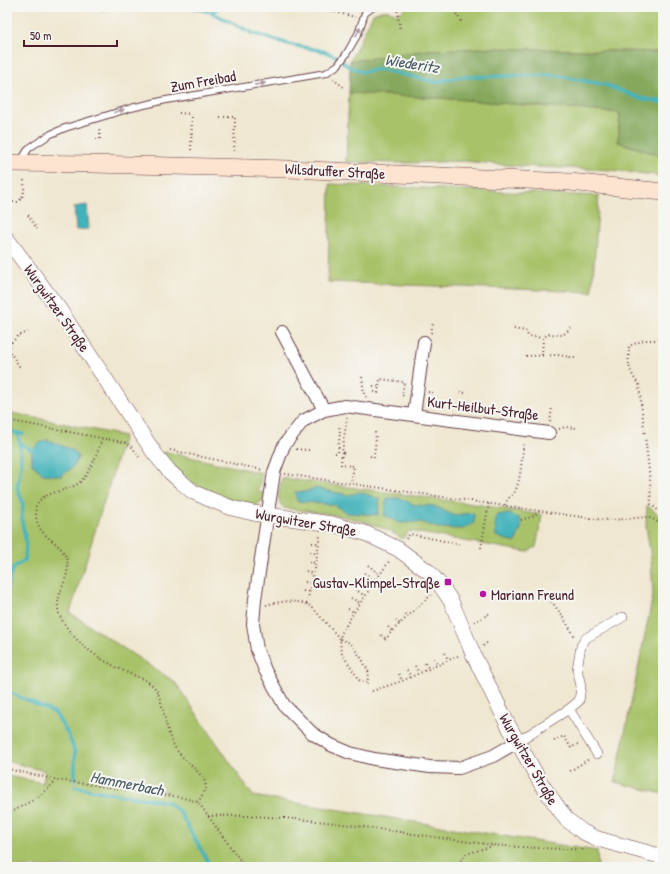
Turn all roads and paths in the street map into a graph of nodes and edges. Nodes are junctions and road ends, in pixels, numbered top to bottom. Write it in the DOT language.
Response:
graph roads {
  1 [pos="316,7"];
  2 [pos="371,7"];
  3 [pos="397,7"];
  4 [pos="452,7"];
  5 [pos="364,20"];
  6 [pos="462,23"];
  7 [pos="400,30"];
  8 [pos="334,79"];
  9 [pos="345,88"];
  10 [pos="179,113"];
  11 [pos="220,117"];
  12 [pos="99,122"];
  13 [pos="96,139"];
  14 [pos="191,154"];
  15 [pos="234,156"];
  16 [pos="17,167"];
  17 [pos="663,192"];
  18 [pos="9,199"];
  19 [pos="28,215"];
  20 [pos="38,229"];
  21 [pos="7,239"];
  22 [pos="433,323"];
  23 [pos="514,326"];
  24 [pos="571,328"];
  25 [pos="28,332"];
  26 [pos="282,332"];
  27 [pos="432,332"];
  28 [pos="543,338"];
  29 [pos="663,340"];
  30 [pos="7,342"];
  31 [pos="12,342"];
  32 [pos="424,342"];
  33 [pos="542,355"];
  34 [pos="526,356"];
  35 [pos="575,358"];
  36 [pos="21,369"];
  37 [pos="362,377"];
  38 [pos="373,386"];
  39 [pos="379,386"];
  40 [pos="374,392"];
  41 [pos="460,392"];
  42 [pos="465,393"];
  43 [pos="364,394"];
  44 [pos="416,397"];
  45 [pos="483,405"];
  46 [pos="349,407"];
  47 [pos="324,410"];
  48 [pos="482,410"];
  49 [pos="414,415"];
  50 [pos="7,420"];
  51 [pos="339,425"];
  52 [pos="375,430"];
  53 [pos="549,433"];
  54 [pos="525,436"];
  55 [pos="102,439"];
  56 [pos="127,443"];
  57 [pos="165,448"];
  58 [pos="309,450"];
  59 [pos="292,451"];
  60 [pos="335,452"];
  61 [pos="370,456"];
  62 [pos="274,472"];
  63 [pos="351,483"];
  64 [pos="489,503"];
  65 [pos="504,505"];
  66 [pos="539,510"];
  67 [pos="267,514"];
  68 [pos="663,515"];
  69 [pos="521,520"];
  70 [pos="663,526"];
  71 [pos="321,529"];
  72 [pos="404,541"];
  73 [pos="312,543"];
  74 [pos="319,543"];
  75 [pos="458,544"];
  76 [pos="481,548"];
  77 [pos="310,552"];
  78 [pos="318,554"];
  79 [pos="393,556"];
  80 [pos="309,562"];
  81 [pos="316,563"];
  82 [pos="368,565"];
  83 [pos="306,571"];
  84 [pos="364,573"];
  85 [pos="313,574"];
  86 [pos="380,575"];
  87 [pos="376,580"];
  88 [pos="359,581"];
  89 [pos="305,582"];
  90 [pos="311,583"];
  91 [pos="371,588"];
  92 [pos="355,589"];
  93 [pos="303,591"];
  94 [pos="309,592"];
  95 [pos="435,592"];
  96 [pos="543,594"];
  97 [pos="365,596"];
  98 [pos="351,598"];
  99 [pos="420,600"];
  100 [pos="360,603"];
  101 [pos="423,603"];
  102 [pos="307,604"];
  103 [pos="259,606"];
  104 [pos="414,607"];
  105 [pos="348,609"];
  106 [pos="416,609"];
  107 [pos="354,612"];
  108 [pos="405,614"];
  109 [pos="489,614"];
  110 [pos="408,617"];
  111 [pos="623,617"];
  112 [pos="396,620"];
  113 [pos="473,623"];
  114 [pos="400,624"];
  115 [pos="388,627"];
  116 [pos="392,631"];
  117 [pos="381,635"];
  118 [pos="340,640"];
  119 [pos="581,646"];
  120 [pos="445,653"];
  121 [pos="464,653"];
  122 [pos="434,658"];
  123 [pos="448,660"];
  124 [pos="425,663"];
  125 [pos="438,665"];
  126 [pos="415,666"];
  127 [pos="429,669"];
  128 [pos="407,670"];
  129 [pos="399,674"];
  130 [pos="419,674"];
  131 [pos="411,677"];
  132 [pos="402,681"];
  133 [pos="372,691"];
  134 [pos="568,709"];
  135 [pos="517,742"];
  136 [pos="554,742"];
  137 [pos="580,742"];
  138 [pos="594,756"];
  139 [pos="7,769"];
  140 [pos="570,771"];
  141 [pos="58,780"];
  142 [pos="198,802"];
  143 [pos="7,815"];
  144 [pos="208,816"];
  145 [pos="592,843"];
  146 [pos="495,845"];
  147 [pos="663,857"];
  148 [pos="245,867"];
  149 [pos="456,867"];
  1 -- 5 [label="path"];
  2 -- 5 [label="lane, Zum Freibad"];
  3 -- 7 [label="path"];
  4 -- 6 [label="path"];
  16 -- 5 [label="lane, Zum Freibad, one-way"];
  8 -- 9 [label="path"];
  10 -- 14 [label="path"];
  11 -- 15 [label="path"];
  12 -- 13 [label="path"];
  16 -- 17 [label="main road, Wilsdruffer Straße"];
  16 -- 18 [label="path"];
  19 -- 20 [label="path"];
  21 -- 67 [label="street, Wurgwitzer Straße"];
  22 -- 27 [label="path"];
  23 -- 28 [label="path"];
  24 -- 28 [label="path"];
  25 -- 31 [label="path"];
  26 -- 47 [label="street"];
  28 -- 33 [label="path"];
  29 -- 68 [label="path"];
  30 -- 31 [label="path"];
  31 -- 36 [label="path"];
  32 -- 44 [label="street, Kurt-Heilbut-Straße"];
  33 -- 34 [label="path"];
  33 -- 35 [label="path"];
  37 -- 43 [label="path"];
  38 -- 39 [label="path"];
  39 -- 40 [label="path"];
  39 -- 44 [label="path"];
  41 -- 42 [label="path"];
  44 -- 49 [label="street, Kurt-Heilbut-Straße"];
  45 -- 48 [label="path"];
  46 -- 47 [label="street, Kurt-Heilbut-Straße"];
  46 -- 49 [label="street, Kurt-Heilbut-Straße"];
  46 -- 63 [label="path"];
  47 -- 62 [label="street, Kurt-Heilbut-Straße"];
  49 -- 53 [label="street, Kurt-Heilbut-Straße"];
  50 -- 55 [label="path"];
  51 -- 60 [label="path"];
  52 -- 61 [label="path"];
  54 -- 65 [label="path"];
  55 -- 56 [label="path"];
  55 -- 142 [label="path"];
  57 -- 62 [label="path"];
  58 -- 59 [label="path"];
  62 -- 63 [label="path"];
  62 -- 67 [label="street, Kurt-Heilbut-Straße"];
  63 -- 64 [label="path"];
  64 -- 65 [label="path"];
  64 -- 76 [label="path"];
  65 -- 66 [label="path"];
  66 -- 69 [label="path"];
  66 -- 70 [label="path"];
  67 -- 135 [label="street, Wurgwitzer Straße"];
  67 -- 135 [label="street"];
  71 -- 74 [label="path"];
  72 -- 75 [label="path"];
  73 -- 74 [label="path"];
  74 -- 78 [label="path"];
  77 -- 78 [label="path"];
  78 -- 81 [label="path"];
  79 -- 86 [label="path"];
  80 -- 81 [label="path"];
  81 -- 85 [label="path"];
  82 -- 86 [label="path"];
  83 -- 85 [label="path"];
  84 -- 87 [label="path"];
  85 -- 90 [label="path"];
  86 -- 87 [label="path"];
  87 -- 91 [label="path"];
  88 -- 91 [label="path"];
  89 -- 90 [label="path"];
  90 -- 94 [label="path"];
  91 -- 97 [label="path"];
  92 -- 97 [label="path"];
  93 -- 94 [label="path"];
  94 -- 102 [label="path"];
  95 -- 101 [label="path"];
  96 -- 119 [label="path"];
  97 -- 100 [label="path"];
  98 -- 100 [label="path"];
  99 -- 101 [label="path"];
  100 -- 107 [label="path"];
  101 -- 106 [label="path"];
  102 -- 103 [label="path"];
  102 -- 118 [label="path"];
  104 -- 106 [label="path"];
  105 -- 107 [label="path"];
  106 -- 110 [label="path"];
  107 -- 118 [label="path"];
  108 -- 110 [label="path"];
  109 -- 113 [label="path"];
  110 -- 114 [label="path"];
  111 -- 119 [label="street"];
  112 -- 114 [label="path"];
  114 -- 116 [label="path"];
  115 -- 116 [label="path"];
  116 -- 117 [label="path"];
  118 -- 118 [label="path"];
  119 -- 134 [label="street"];
  120 -- 123 [label="path"];
  121 -- 123 [label="path"];
  122 -- 125 [label="path"];
  123 -- 125 [label="path"];
  124 -- 127 [label="path"];
  125 -- 127 [label="path"];
  126 -- 130 [label="path"];
  127 -- 130 [label="path"];
  128 -- 131 [label="path"];
  129 -- 132 [label="path"];
  130 -- 131 [label="path"];
  131 -- 132 [label="path"];
  132 -- 133 [label="path"];
  134 -- 135 [label="street"];
  134 -- 138 [label="street"];
  135 -- 145 [label="street, Wurgwitzer Straße"];
  136 -- 137 [label="path"];
  138 -- 140 [label="path"];
  139 -- 141 [label="path"];
  141 -- 142 [label="path"];
  141 -- 143 [label="path"];
  142 -- 144 [label="path"];
  144 -- 146 [label="path"];
  144 -- 148 [label="path"];
  145 -- 146 [label="path"];
  145 -- 147 [label="street, Wurgwitzer Straße"];
  146 -- 149 [label="path"];
}
